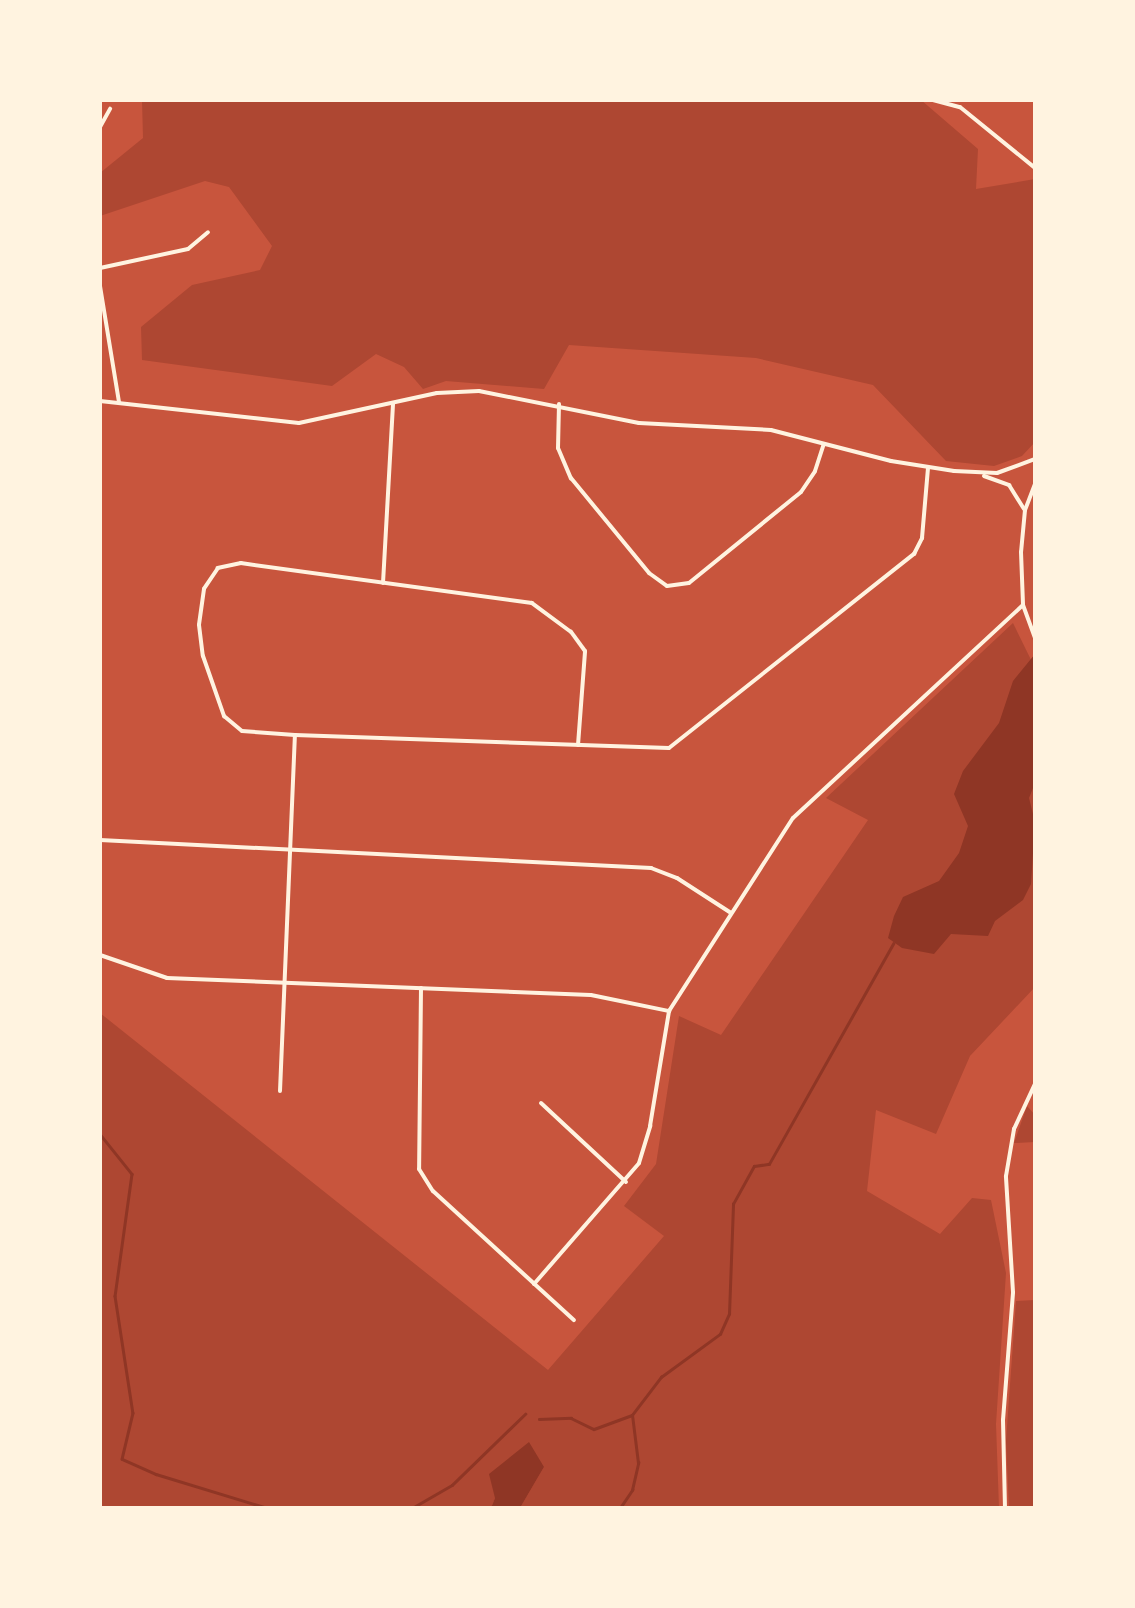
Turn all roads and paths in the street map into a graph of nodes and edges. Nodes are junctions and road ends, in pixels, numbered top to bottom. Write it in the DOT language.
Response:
graph roads {
  1 [pos="933,100"];
  2 [pos="110,110"];
  3 [pos="100,127"];
  4 [pos="1035,168"];
  5 [pos="208,232"];
  6 [pos="100,268"];
  7 [pos="100,286"];
  8 [pos="100,401"];
  9 [pos="119,402"];
  10 [pos="393,403"];
  11 [pos="558,404"];
  12 [pos="824,444"];
  13 [pos="1035,458"];
  14 [pos="928,468"];
  15 [pos="975,473"];
  16 [pos="1035,484"];
  17 [pos="1025,510"];
  18 [pos="383,583"];
  19 [pos="1023,605"];
  20 [pos="1035,638"];
  21 [pos="294,735"];
  22 [pos="578,744"];
  23 [pos="100,840"];
  24 [pos="290,848"];
  25 [pos="731,913"];
  26 [pos="100,955"];
  27 [pos="284,984"];
  28 [pos="421,988"];
  29 [pos="669,1011"];
  30 [pos="1035,1084"];
  31 [pos="280,1091"];
  32 [pos="541,1103"];
  33 [pos="626,1182"];
  34 [pos="534,1284"];
  35 [pos="574,1320"];
  36 [pos="1005,1508"];
  1 -- 4 [label="street"];
  2 -- 3 [label="street"];
  5 -- 6 [label="street"];
  7 -- 9 [label="street"];
  8 -- 9 [label="street"];
  9 -- 10 [label="street"];
  10 -- 11 [label="street"];
  10 -- 18 [label="street"];
  11 -- 12 [label="street"];
  11 -- 12 [label="street"];
  12 -- 14 [label="street"];
  13 -- 15 [label="street"];
  14 -- 15 [label="street"];
  14 -- 22 [label="street"];
  15 -- 17 [label="street"];
  16 -- 17 [label="street"];
  17 -- 19 [label="street"];
  18 -- 21 [label="street"];
  18 -- 22 [label="street"];
  19 -- 20 [label="street"];
  19 -- 25 [label="street"];
  21 -- 22 [label="street"];
  21 -- 24 [label="street"];
  23 -- 24 [label="street"];
  24 -- 25 [label="street"];
  24 -- 27 [label="street"];
  25 -- 29 [label="street"];
  26 -- 27 [label="street"];
  27 -- 28 [label="street"];
  27 -- 31 [label="street"];
  28 -- 29 [label="street"];
  28 -- 34 [label="street"];
  29 -- 33 [label="street"];
  30 -- 36 [label="street"];
  32 -- 33 [label="street"];
  33 -- 34 [label="street"];
  34 -- 35 [label="street"];
}
